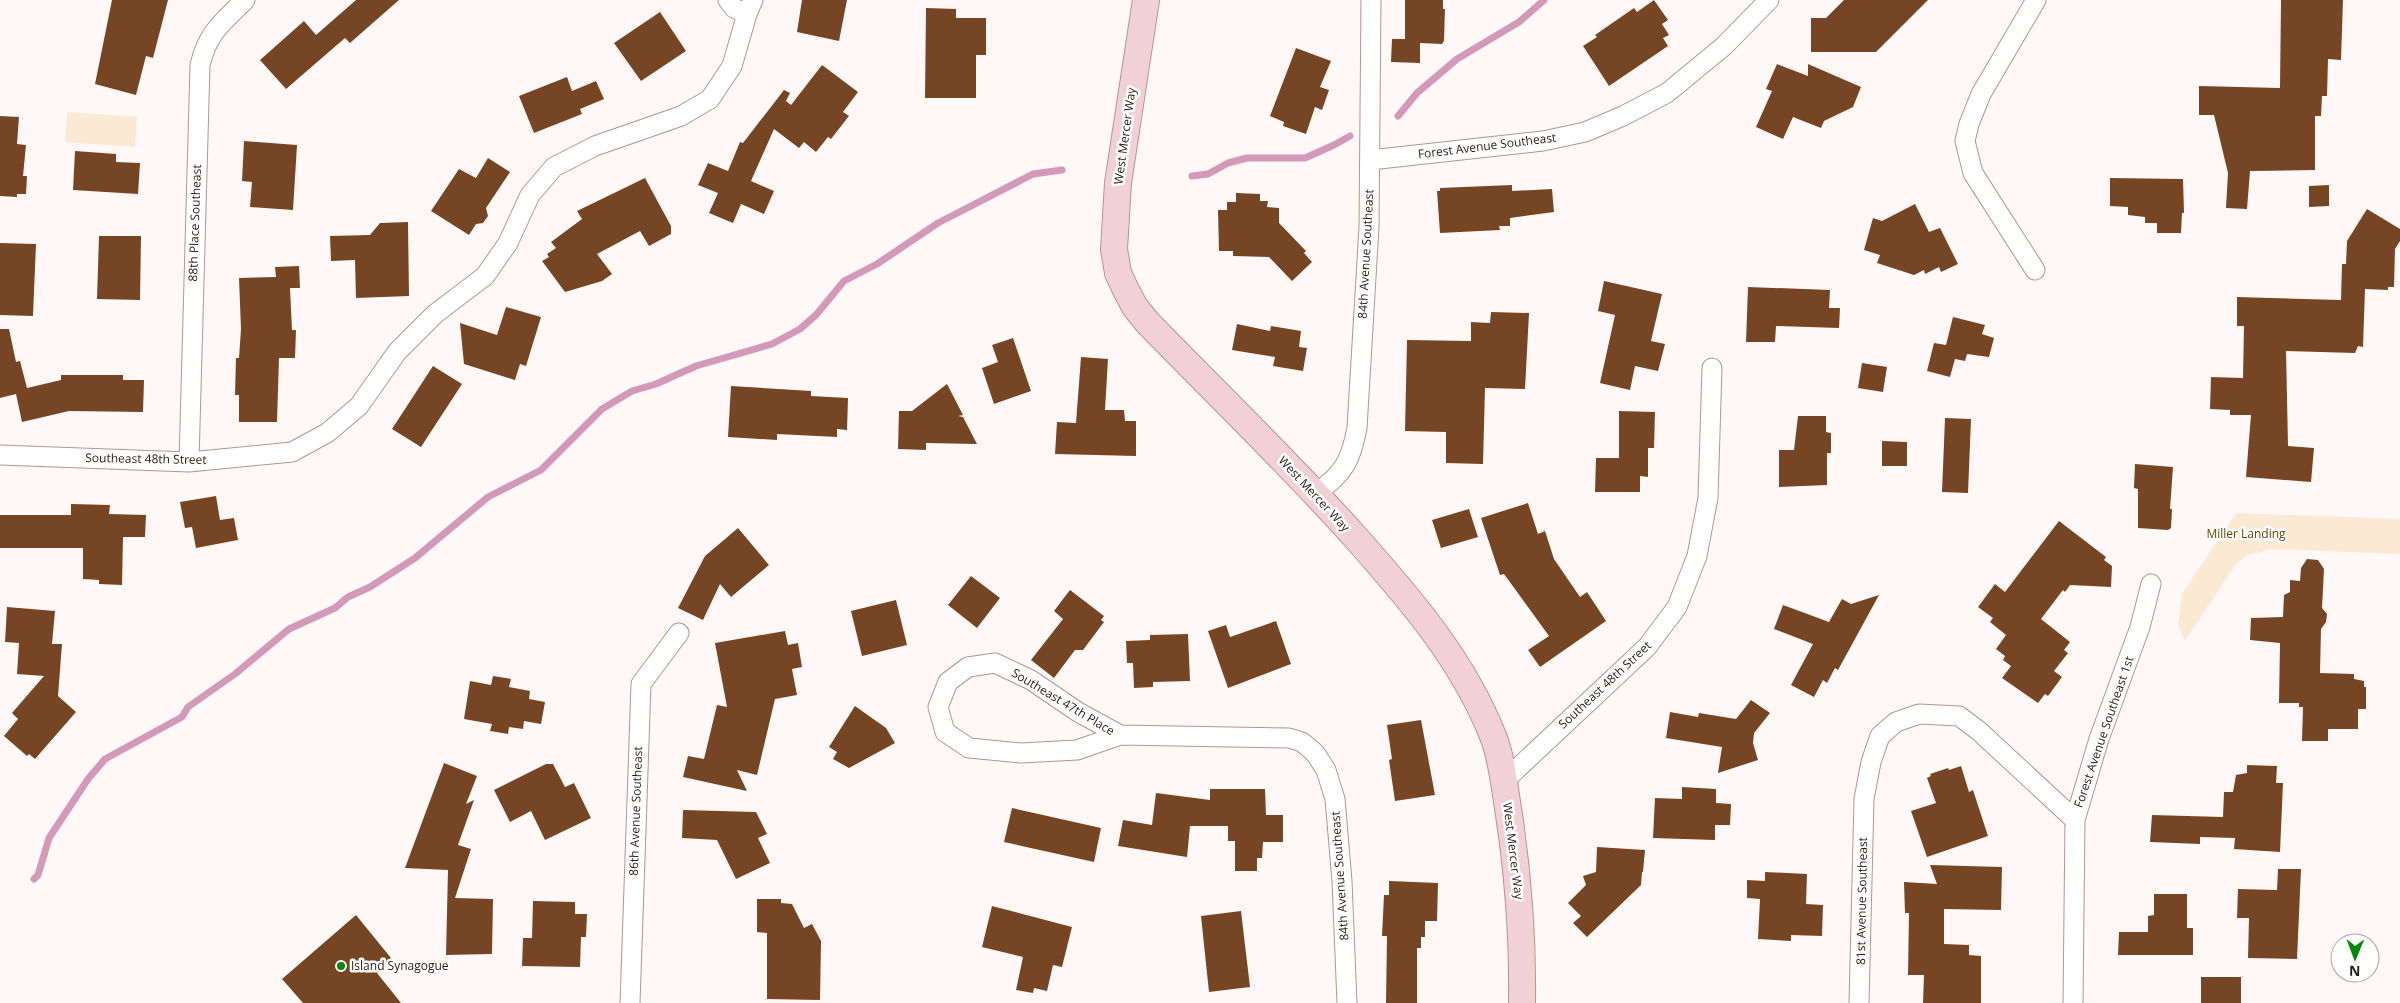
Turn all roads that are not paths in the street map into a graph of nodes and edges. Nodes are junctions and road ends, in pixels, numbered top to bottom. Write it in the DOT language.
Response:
graph roads {
  1 [pos="246,0"];
  2 [pos="728,0"];
  3 [pos="1146,0"];
  4 [pos="1371,0"];
  5 [pos="1769,0"];
  6 [pos="2036,0"];
  7 [pos="750,7"];
  8 [pos="1370,160"];
  9 [pos="2035,270"];
  10 [pos="1712,368"];
  11 [pos="0,455"];
  12 [pos="189,462"];
  13 [pos="1316,493"];
  14 [pos="2152,584"];
  15 [pos="679,633"];
  16 [pos="1120,735"];
  17 [pos="1315,753"];
  18 [pos="1504,781"];
  19 [pos="2075,820"];
  20 [pos="630,1003"];
  21 [pos="1347,1003"];
  22 [pos="1522,1003"];
  23 [pos="1859,1003"];
  24 [pos="2074,1003"];
  1 -- 12 [label="street, 88th Place Southeast"];
  2 -- 7 [label="street"];
  3 -- 13 [label="street, West Mercer Way"];
  4 -- 8 [label="street, 84th Avenue Southeast"];
  5 -- 8 [label="street, Forest Avenue Southeast"];
  6 -- 9 [label="street"];
  7 -- 12 [label="street, Southeast 48th Street"];
  8 -- 13 [label="street, 84th Avenue Southeast"];
  10 -- 18 [label="street, Southeast 48th Street"];
  11 -- 12 [label="street, Southeast 48th Street"];
  13 -- 18 [label="street, West Mercer Way"];
  14 -- 19 [label="street, Forest Avenue Southeast 1st"];
  15 -- 20 [label="street, 86th Avenue Southeast"];
  16 -- 16 [label="street, Southeast 47th Place"];
  16 -- 17 [label="street, Southeast 47th Place"];
  17 -- 21 [label="street, 84th Avenue Southeast"];
  18 -- 22 [label="street, West Mercer Way"];
  19 -- 23 [label="street, 81st Avenue Southeast"];
  19 -- 24 [label="street, Forest Avenue Southeast 1st"];
}
